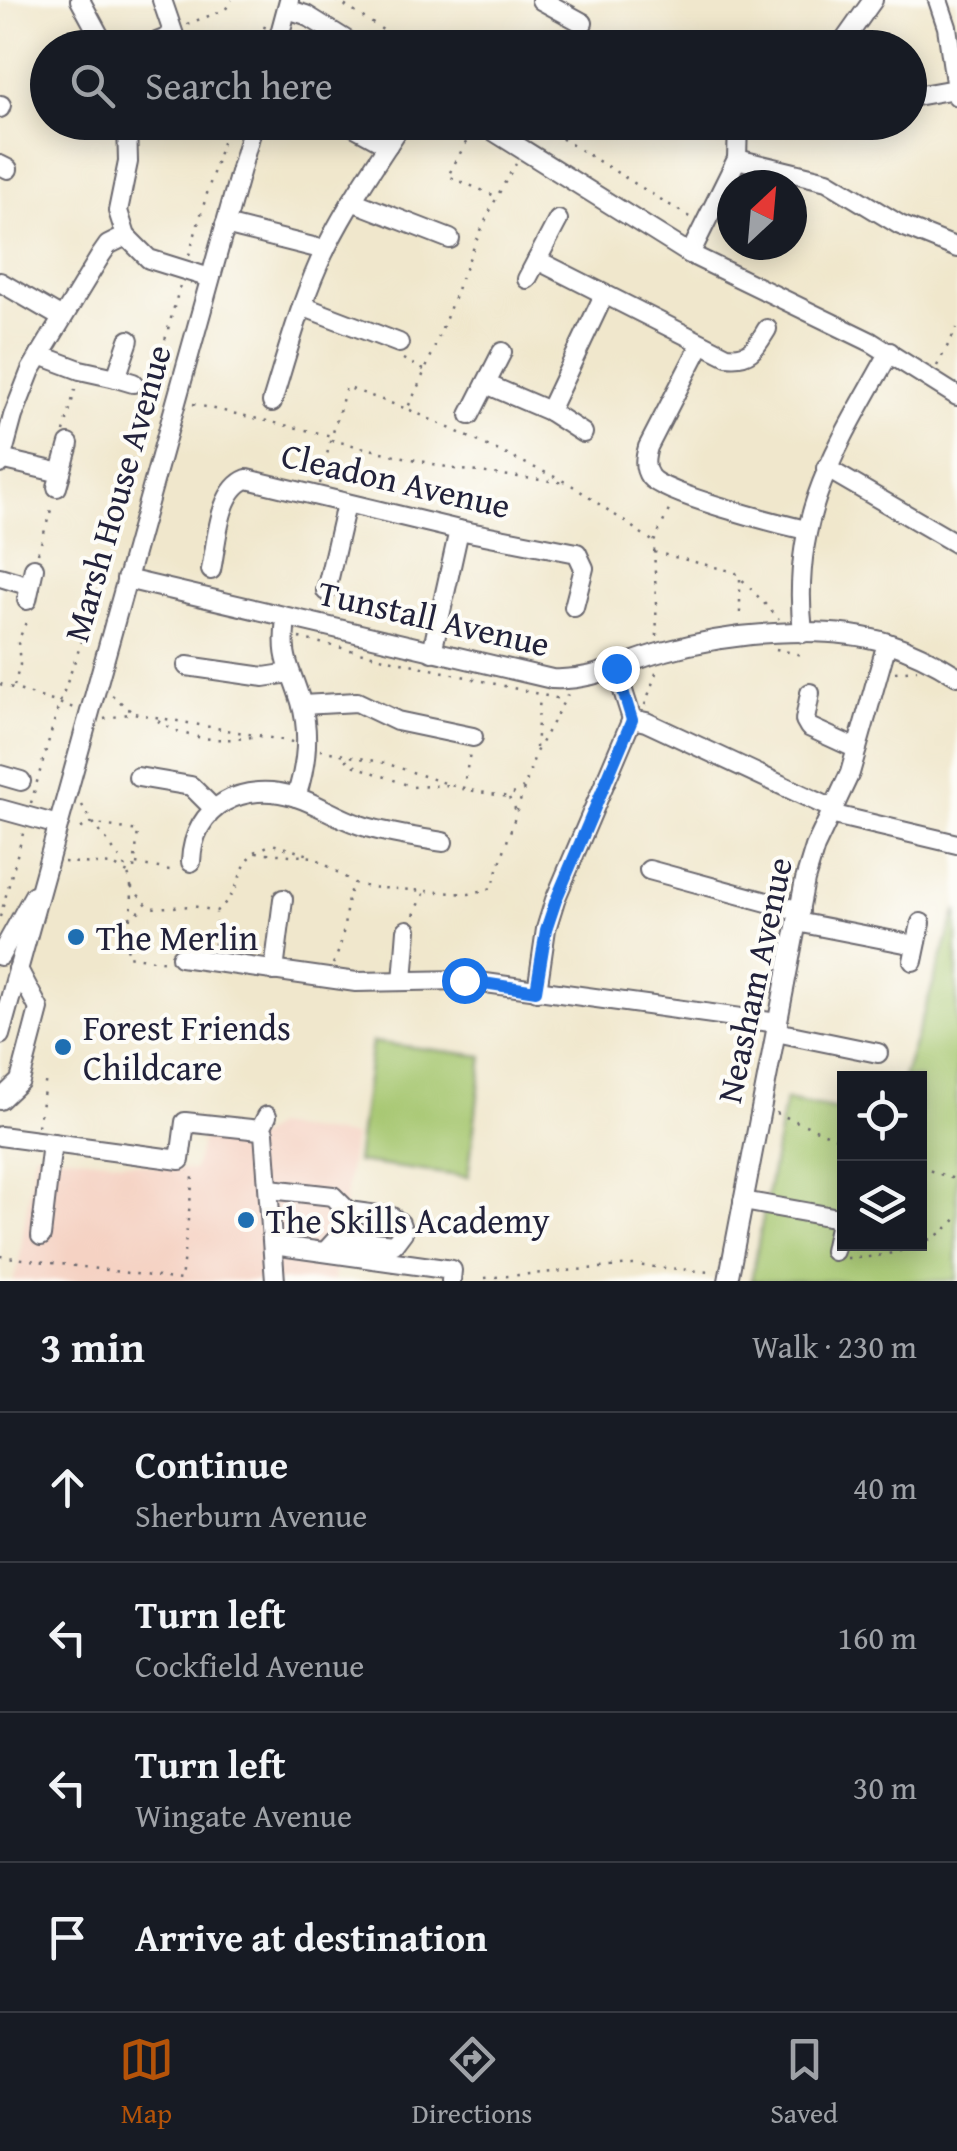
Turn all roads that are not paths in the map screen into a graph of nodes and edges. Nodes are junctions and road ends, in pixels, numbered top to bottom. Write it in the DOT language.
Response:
graph roads {
  1 [pos="80,0"];
  2 [pos="541,0"];
  3 [pos="938,0"];
  4 [pos="862,4"];
  5 [pos="164,7"];
  6 [pos="282,8"];
  7 [pos="952,26"];
  8 [pos="96,30"];
  9 [pos="180,30"];
  10 [pos="331,30"];
  11 [pos="566,30"];
  12 [pos="848,30"];
  13 [pos="956,92"];
  14 [pos="927,99"];
  15 [pos="127,140"];
  16 [pos="249,140"];
  17 [pos="379,140"];
  18 [pos="391,140"];
  19 [pos="507,140"];
  20 [pos="738,140"];
  21 [pos="388,145"];
  22 [pos="737,159"];
  23 [pos="352,201"];
  24 [pos="558,220"];
  25 [pos="225,225"];
  26 [pos="126,236"];
  27 [pos="450,239"];
  28 [pos="957,248"];
  29 [pos="325,250"];
  30 [pos="690,254"];
  31 [pos="537,260"];
  32 [pos="210,278"];
  33 [pos="527,279"];
  34 [pos="0,282"];
  35 [pos="604,295"];
  36 [pos="302,306"];
  37 [pos="62,318"];
  38 [pos="767,329"];
  39 [pos="129,340"];
  40 [pos="701,344"];
  41 [pos="399,345"];
  42 [pos="502,352"];
  43 [pos="890,352"];
  44 [pos="40,356"];
  45 [pos="486,384"];
  46 [pos="957,396"];
  47 [pos="272,402"];
  48 [pos="550,411"];
  49 [pos="470,415"];
  50 [pos="583,433"];
  51 [pos="69,444"];
  52 [pos="1,462"];
  53 [pos="826,468"];
  54 [pos="346,504"];
  55 [pos="458,530"];
  56 [pos="806,530"];
  57 [pos="957,544"];
  58 [pos="212,571"];
  59 [pos="0,577"];
  60 [pos="126,580"];
  61 [pos="30,584"];
  62 [pos="327,591"];
  63 [pos="576,607"];
  64 [pos="285,626"];
  65 [pos="798,634"];
  66 [pos="887,643"];
  67 [pos="432,652"];
  68 [pos="187,666"];
  69 [pos="616,668"];
  70 [pos="290,673"];
  71 [pos="957,676"];
  72 [pos="810,693"];
  73 [pos="302,705"];
  74 [pos="636,720"];
  75 [pos="473,737"];
  76 [pos="858,749"];
  77 [pos="0,774"];
  78 [pos="138,777"];
  79 [pos="21,781"];
  80 [pos="296,797"];
  81 [pos="213,808"];
  82 [pos="0,809"];
  83 [pos="832,811"];
  84 [pos="56,833"];
  85 [pos="443,842"];
  86 [pos="957,844"];
  87 [pos="191,862"];
  88 [pos="649,870"];
  89 [pos="42,881"];
  90 [pos="284,899"];
  91 [pos="798,917"];
  92 [pos="921,922"];
  93 [pos="410,938"];
  94 [pos="0,956"];
  95 [pos="190,956"];
  96 [pos="18,969"];
  97 [pos="274,971"];
  98 [pos="403,981"];
  99 [pos="536,991"];
  100 [pos="777,1028"];
  101 [pos="0,1035"];
  102 [pos="878,1053"];
  103 [pos="0,1100"];
  104 [pos="0,1136"];
  105 [pos="44,1141"];
  106 [pos="270,1188"];
  107 [pos="743,1200"];
  108 [pos="41,1236"];
  109 [pos="273,1245"];
  110 [pos="325,1252"];
  111 [pos="840,1255"];
  112 [pos="719,1276"];
  113 [pos="275,1281"];
  114 [pos="451,1281"];
  1 -- 8 [label="street"];
  2 -- 11 [label="street"];
  3 -- 7 [label="street"];
  4 -- 12 [label="street"];
  5 -- 9 [label="street"];
  6 -- 10 [label="street"];
  7 -- 13 [label="street"];
  13 -- 14 [label="street"];
  15 -- 26 [label="street"];
  16 -- 25 [label="street, Marsh House Avenue"];
  17 -- 21 [label="street"];
  18 -- 21 [label="street"];
  19 -- 30 [label="street"];
  20 -- 22 [label="street"];
  21 -- 23 [label="street"];
  22 -- 28 [label="street"];
  22 -- 30 [label="street"];
  23 -- 27 [label="street"];
  23 -- 29 [label="street"];
  24 -- 31 [label="street"];
  25 -- 29 [label="street"];
  25 -- 32 [label="street, Marsh House Avenue"];
  26 -- 32 [label="street"];
  26 -- 37 [label="street"];
  29 -- 36 [label="street"];
  30 -- 43 [label="street"];
  31 -- 33 [label="street"];
  31 -- 35 [label="street"];
  32 -- 60 [label="street, Marsh House Avenue"];
  34 -- 37 [label="street"];
  35 -- 40 [label="street"];
  35 -- 48 [label="street"];
  36 -- 41 [label="street"];
  36 -- 47 [label="street"];
  37 -- 44 [label="street"];
  38 -- 40 [label="street"];
  39 -- 44 [label="street"];
  40 -- 56 [label="street"];
  42 -- 45 [label="street"];
  43 -- 46 [label="street"];
  43 -- 53 [label="street"];
  44 -- 52 [label="street"];
  45 -- 48 [label="street"];
  45 -- 49 [label="street"];
  48 -- 50 [label="street"];
  51 -- 52 [label="street"];
  53 -- 56 [label="street"];
  53 -- 57 [label="street"];
  54 -- 55 [label="street, Cleadon Avenue"];
  54 -- 58 [label="street, Cleadon Avenue"];
  54 -- 62 [label="street"];
  55 -- 63 [label="street, Cleadon Avenue"];
  55 -- 67 [label="street"];
  56 -- 65 [label="street"];
  59 -- 61 [label="street"];
  60 -- 64 [label="street, Tunstall Avenue"];
  60 -- 84 [label="street, Marsh House Avenue"];
  64 -- 67 [label="street, Tunstall Avenue"];
  64 -- 70 [label="street"];
  65 -- 66 [label="street, Tunstall Avenue"];
  65 -- 69 [label="street, Tunstall Avenue"];
  66 -- 71 [label="street, Tunstall Avenue"];
  66 -- 76 [label="street, Neasham Avenue"];
  67 -- 69 [label="street, Tunstall Avenue"];
  68 -- 70 [label="street"];
  69 -- 74 [label="street"];
  70 -- 73 [label="street"];
  72 -- 76 [label="street"];
  73 -- 75 [label="street"];
  73 -- 80 [label="street"];
  74 -- 83 [label="street"];
  74 -- 99 [label="street"];
  76 -- 83 [label="street, Neasham Avenue"];
  77 -- 79 [label="street"];
  78 -- 81 [label="street"];
  80 -- 81 [label="street"];
  80 -- 85 [label="street"];
  81 -- 87 [label="street"];
  82 -- 84 [label="street"];
  83 -- 86 [label="street"];
  83 -- 91 [label="street, Neasham Avenue"];
  84 -- 89 [label="street, Marsh House Avenue"];
  88 -- 91 [label="street"];
  89 -- 94 [label="street, Marsh House Avenue"];
  89 -- 96 [label="street, Marsh House Avenue"];
  90 -- 97 [label="street"];
  91 -- 92 [label="street"];
  91 -- 100 [label="street, Neasham Avenue"];
  93 -- 98 [label="street"];
  95 -- 97 [label="street"];
  96 -- 101 [label="street, Marsh House Avenue"];
  96 -- 103 [label="street"];
  97 -- 98 [label="street"];
  98 -- 99 [label="street"];
  99 -- 100 [label="street"];
  100 -- 102 [label="street"];
  100 -- 107 [label="street, Neasham Avenue"];
  104 -- 105 [label="street"];
  105 -- 106 [label="street"];
  105 -- 108 [label="street"];
  106 -- 109 [label="street"];
  106 -- 110 [label="street"];
  107 -- 111 [label="street"];
  107 -- 112 [label="street, Neasham Avenue"];
  109 -- 110 [label="street"];
  109 -- 113 [label="street"];
  110 -- 114 [label="street"];
}
